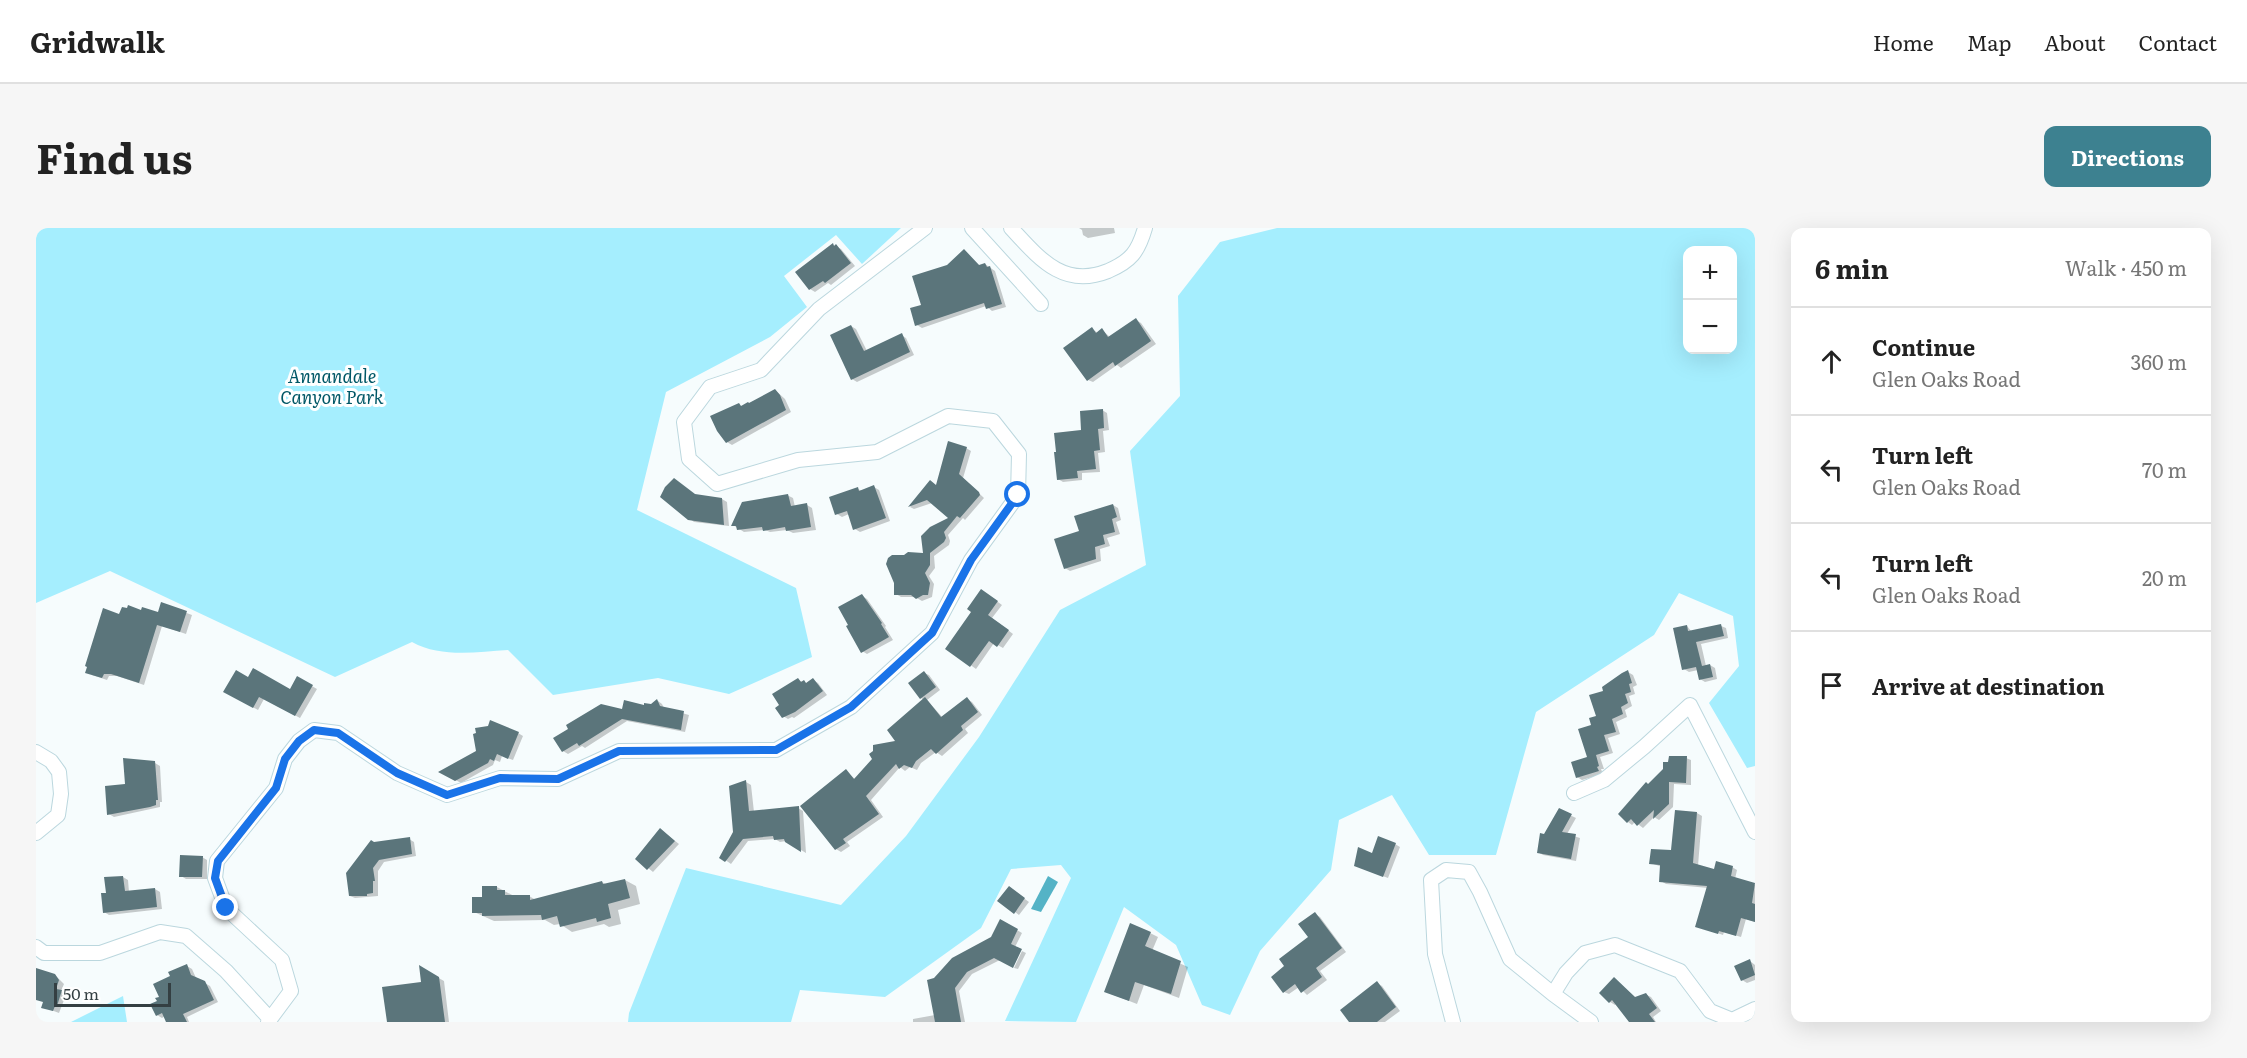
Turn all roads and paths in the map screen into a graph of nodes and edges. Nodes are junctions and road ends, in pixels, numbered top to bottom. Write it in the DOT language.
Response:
graph roads {
  1 [pos="925,228"];
  2 [pos="972,228"];
  3 [pos="1011,228"];
  4 [pos="1145,228"];
  5 [pos="1041,304"];
  6 [pos="36,752"];
  7 [pos="1574,793"];
  8 [pos="1755,832"];
  9 [pos="36,833"];
  10 [pos="36,947"];
  11 [pos="1553,994"];
  12 [pos="1755,1009"];
  13 [pos="269,1021"];
  14 [pos="1453,1022"];
  15 [pos="1591,1022"];
  1 -- 13 [label="street"];
  2 -- 5 [label="street"];
  3 -- 4 [label="street"];
  6 -- 9 [label="street"];
  7 -- 8 [label="street"];
  10 -- 13 [label="street"];
  11 -- 12 [label="street"];
  11 -- 14 [label="street"];
  11 -- 15 [label="street"];
}
